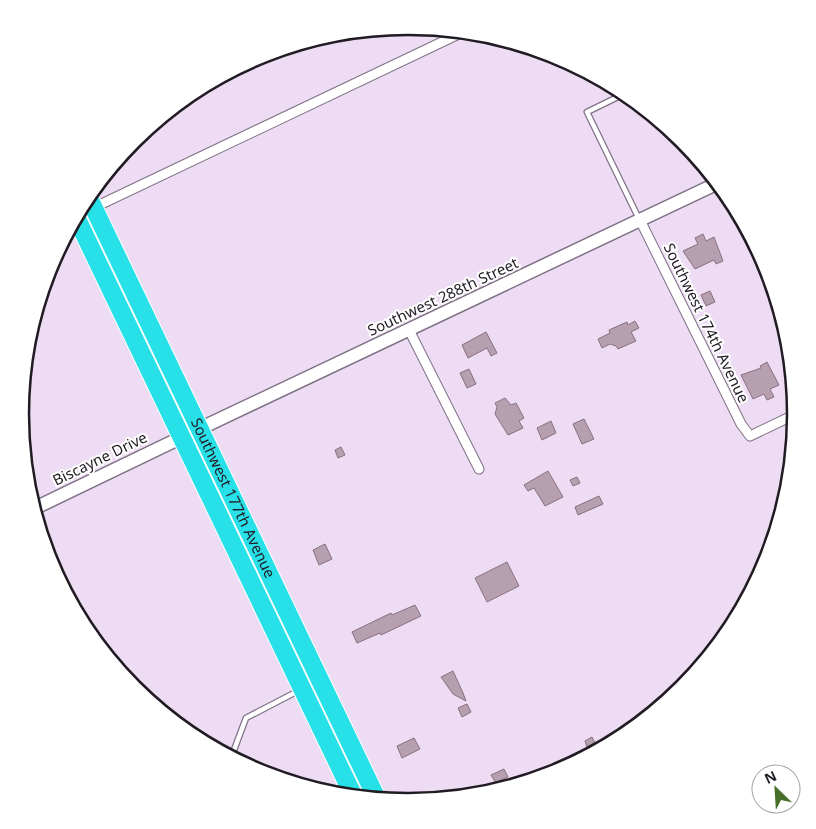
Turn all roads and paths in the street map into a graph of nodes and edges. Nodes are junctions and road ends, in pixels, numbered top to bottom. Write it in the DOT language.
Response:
graph roads {
  1 [pos="450,37"];
  2 [pos="617,98"];
  3 [pos="711,187"];
  4 [pos="96,199"];
  5 [pos="92,206"];
  6 [pos="640,220"];
  7 [pos="80,226"];
  8 [pos="409,330"];
  9 [pos="787,418"];
  10 [pos="199,428"];
  11 [pos="181,438"];
  12 [pos="479,469"];
  13 [pos="40,506"];
  14 [pos="302,689"];
  15 [pos="233,751"];
  16 [pos="350,789"];
  17 [pos="373,792"];
  1 -- 4 [label="street"];
  2 -- 6 [label="lane"];
  3 -- 6 [label="street, Southwest 288th Street"];
  5 -- 10 [label="highway, Southwest 177th Avenue"];
  6 -- 8 [label="street, Southwest 288th Street"];
  6 -- 9 [label="street, Southwest 174th Avenue"];
  7 -- 11 [label="highway, Southwest 177th Avenue"];
  8 -- 10 [label="street, Southwest 288th Street"];
  8 -- 12 [label="street"];
  10 -- 11 [label="street, Southwest 288th Street"];
  10 -- 17 [label="highway, Southwest 177th Avenue"];
  11 -- 13 [label="street, Biscayne Drive"];
  11 -- 14 [label="highway, Southwest 177th Avenue"];
  14 -- 15 [label="lane"];
  14 -- 16 [label="highway, Southwest 177th Avenue"];
}
